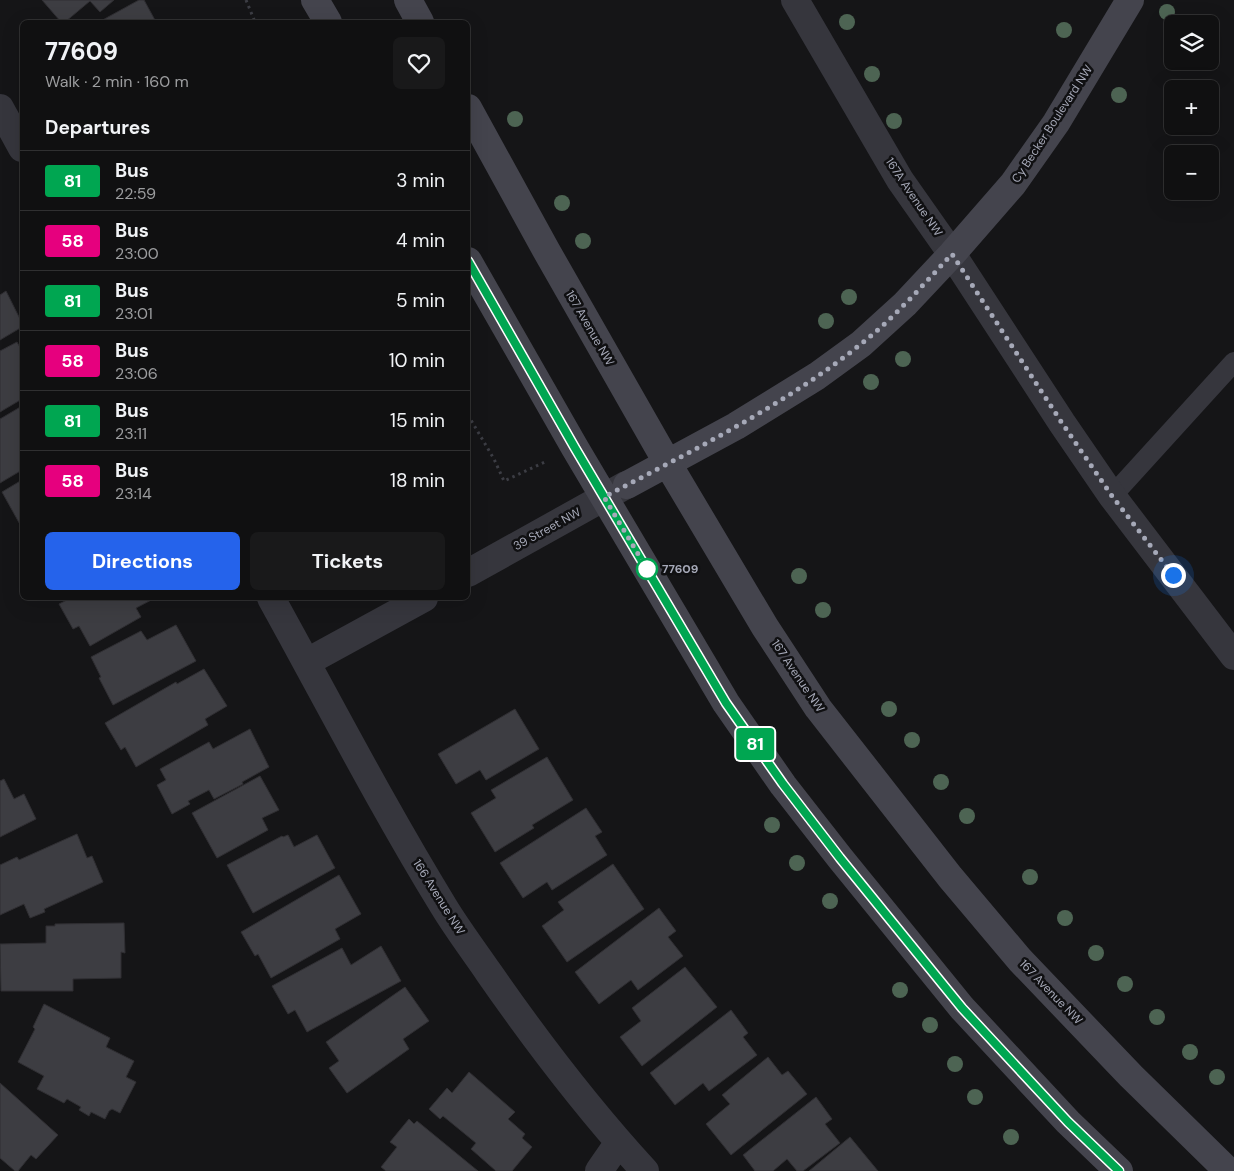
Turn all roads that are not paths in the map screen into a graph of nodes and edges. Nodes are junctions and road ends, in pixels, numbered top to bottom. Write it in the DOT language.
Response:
graph roads {
  1 [pos="315,0"];
  2 [pos="408,0"];
  3 [pos="1130,0"];
  4 [pos="798,1"];
  5 [pos="327,20"];
  6 [pos="419,20"];
  7 [pos="0,108"];
  8 [pos="470,112"];
  9 [pos="20,144"];
  10 [pos="952,254"];
  11 [pos="470,264"];
  12 [pos="1234,362"];
  13 [pos="668,464"];
  14 [pos="615,491"];
  15 [pos="1112,496"];
  16 [pos="470,572"];
  17 [pos="272,600"];
  18 [pos="420,600"];
  19 [pos="1234,656"];
  20 [pos="307,662"];
  21 [pos="619,1142"];
  22 [pos="599,1171"];
  23 [pos="645,1171"];
  24 [pos="1119,1171"];
  25 [pos="1228,1171"];
  1 -- 5 [label="main road"];
  2 -- 6 [label="main road"];
  3 -- 10 [label="main road, Cy Becker Boulevard NW"];
  4 -- 10 [label="street, 167A Avenue NW"];
  7 -- 9 [label="street"];
  8 -- 13 [label="main road, 167 Avenue NW"];
  10 -- 13 [label="main road, Cy Becker Boulevard NW"];
  10 -- 15 [label="street, 167A Avenue NW"];
  11 -- 14 [label="main road"];
  12 -- 15 [label="lane"];
  13 -- 14 [label="main road, Cy Becker Boulevard NW"];
  13 -- 25 [label="main road, 167 Avenue NW"];
  14 -- 16 [label="street, 39 Street NW"];
  14 -- 24 [label="main road"];
  15 -- 19 [label="street, 167A Avenue NW"];
  17 -- 20 [label="street, 166 Avenue NW"];
  18 -- 20 [label="street"];
  20 -- 21 [label="street, 166 Avenue NW"];
  21 -- 22 [label="street"];
  21 -- 23 [label="street, 166 Avenue NW"];
}
